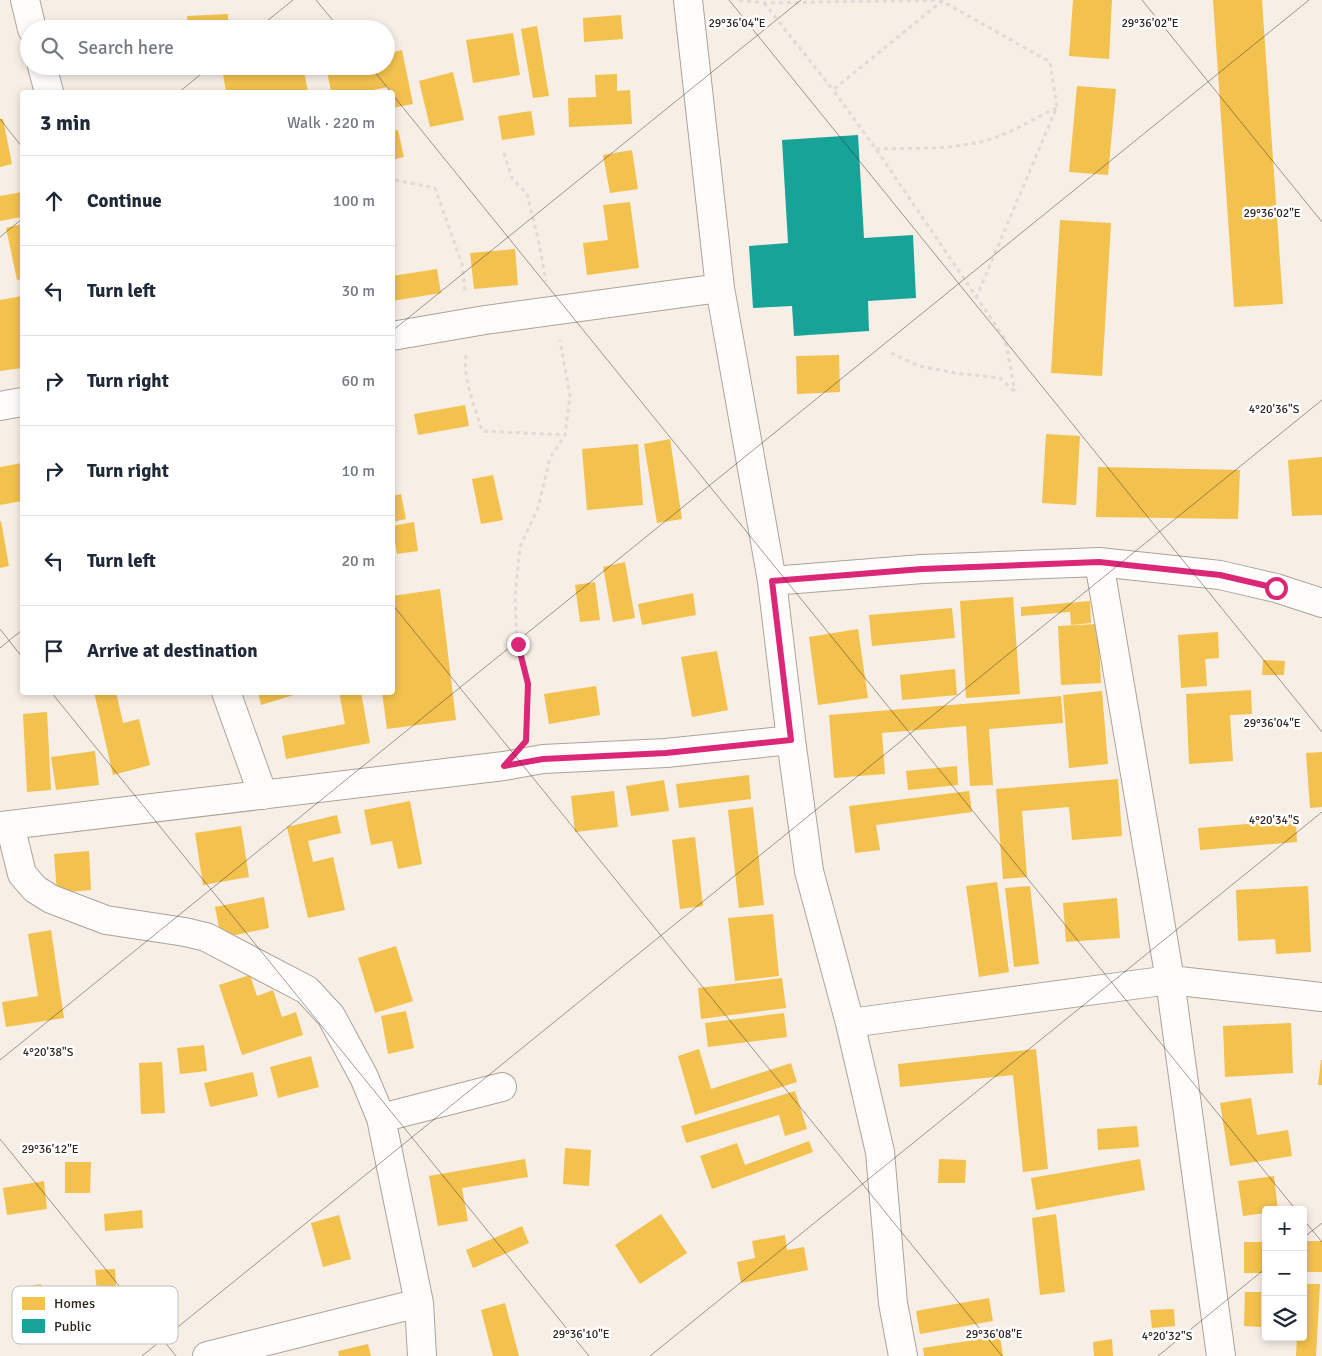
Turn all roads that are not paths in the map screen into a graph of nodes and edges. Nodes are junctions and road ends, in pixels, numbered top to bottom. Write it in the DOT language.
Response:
graph roads {
  1 [pos="25,0"];
  2 [pos="688,0"];
  3 [pos="30,20"];
  4 [pos="44,75"];
  5 [pos="48,90"];
  6 [pos="720,288"];
  7 [pos="395,335"];
  8 [pos="20,402"];
  9 [pos="0,406"];
  10 [pos="1099,562"];
  11 [pos="772,581"];
  12 [pos="1322,603"];
  13 [pos="227,695"];
  14 [pos="791,740"];
  15 [pos="263,795"];
  16 [pos="5,826"];
  17 [pos="1170,980"];
  18 [pos="1322,997"];
  19 [pos="850,1023"];
  20 [pos="502,1087"];
  21 [pos="381,1118"];
  22 [pos="419,1303"];
  23 [pos="207,1356"];
  24 [pos="422,1356"];
  25 [pos="903,1356"];
  26 [pos="1221,1356"];
  1 -- 3 [label="street"];
  2 -- 6 [label="street"];
  4 -- 5 [label="street"];
  6 -- 7 [label="street"];
  6 -- 11 [label="street"];
  8 -- 9 [label="street"];
  10 -- 11 [label="street"];
  10 -- 12 [label="street"];
  10 -- 17 [label="street"];
  11 -- 14 [label="street"];
  13 -- 15 [label="street"];
  14 -- 15 [label="street"];
  14 -- 19 [label="street"];
  15 -- 16 [label="street"];
  16 -- 21 [label="street"];
  17 -- 18 [label="street"];
  17 -- 19 [label="street"];
  17 -- 26 [label="street"];
  19 -- 25 [label="street"];
  20 -- 21 [label="street"];
  21 -- 22 [label="street"];
  22 -- 23 [label="street"];
  22 -- 24 [label="street"];
}
